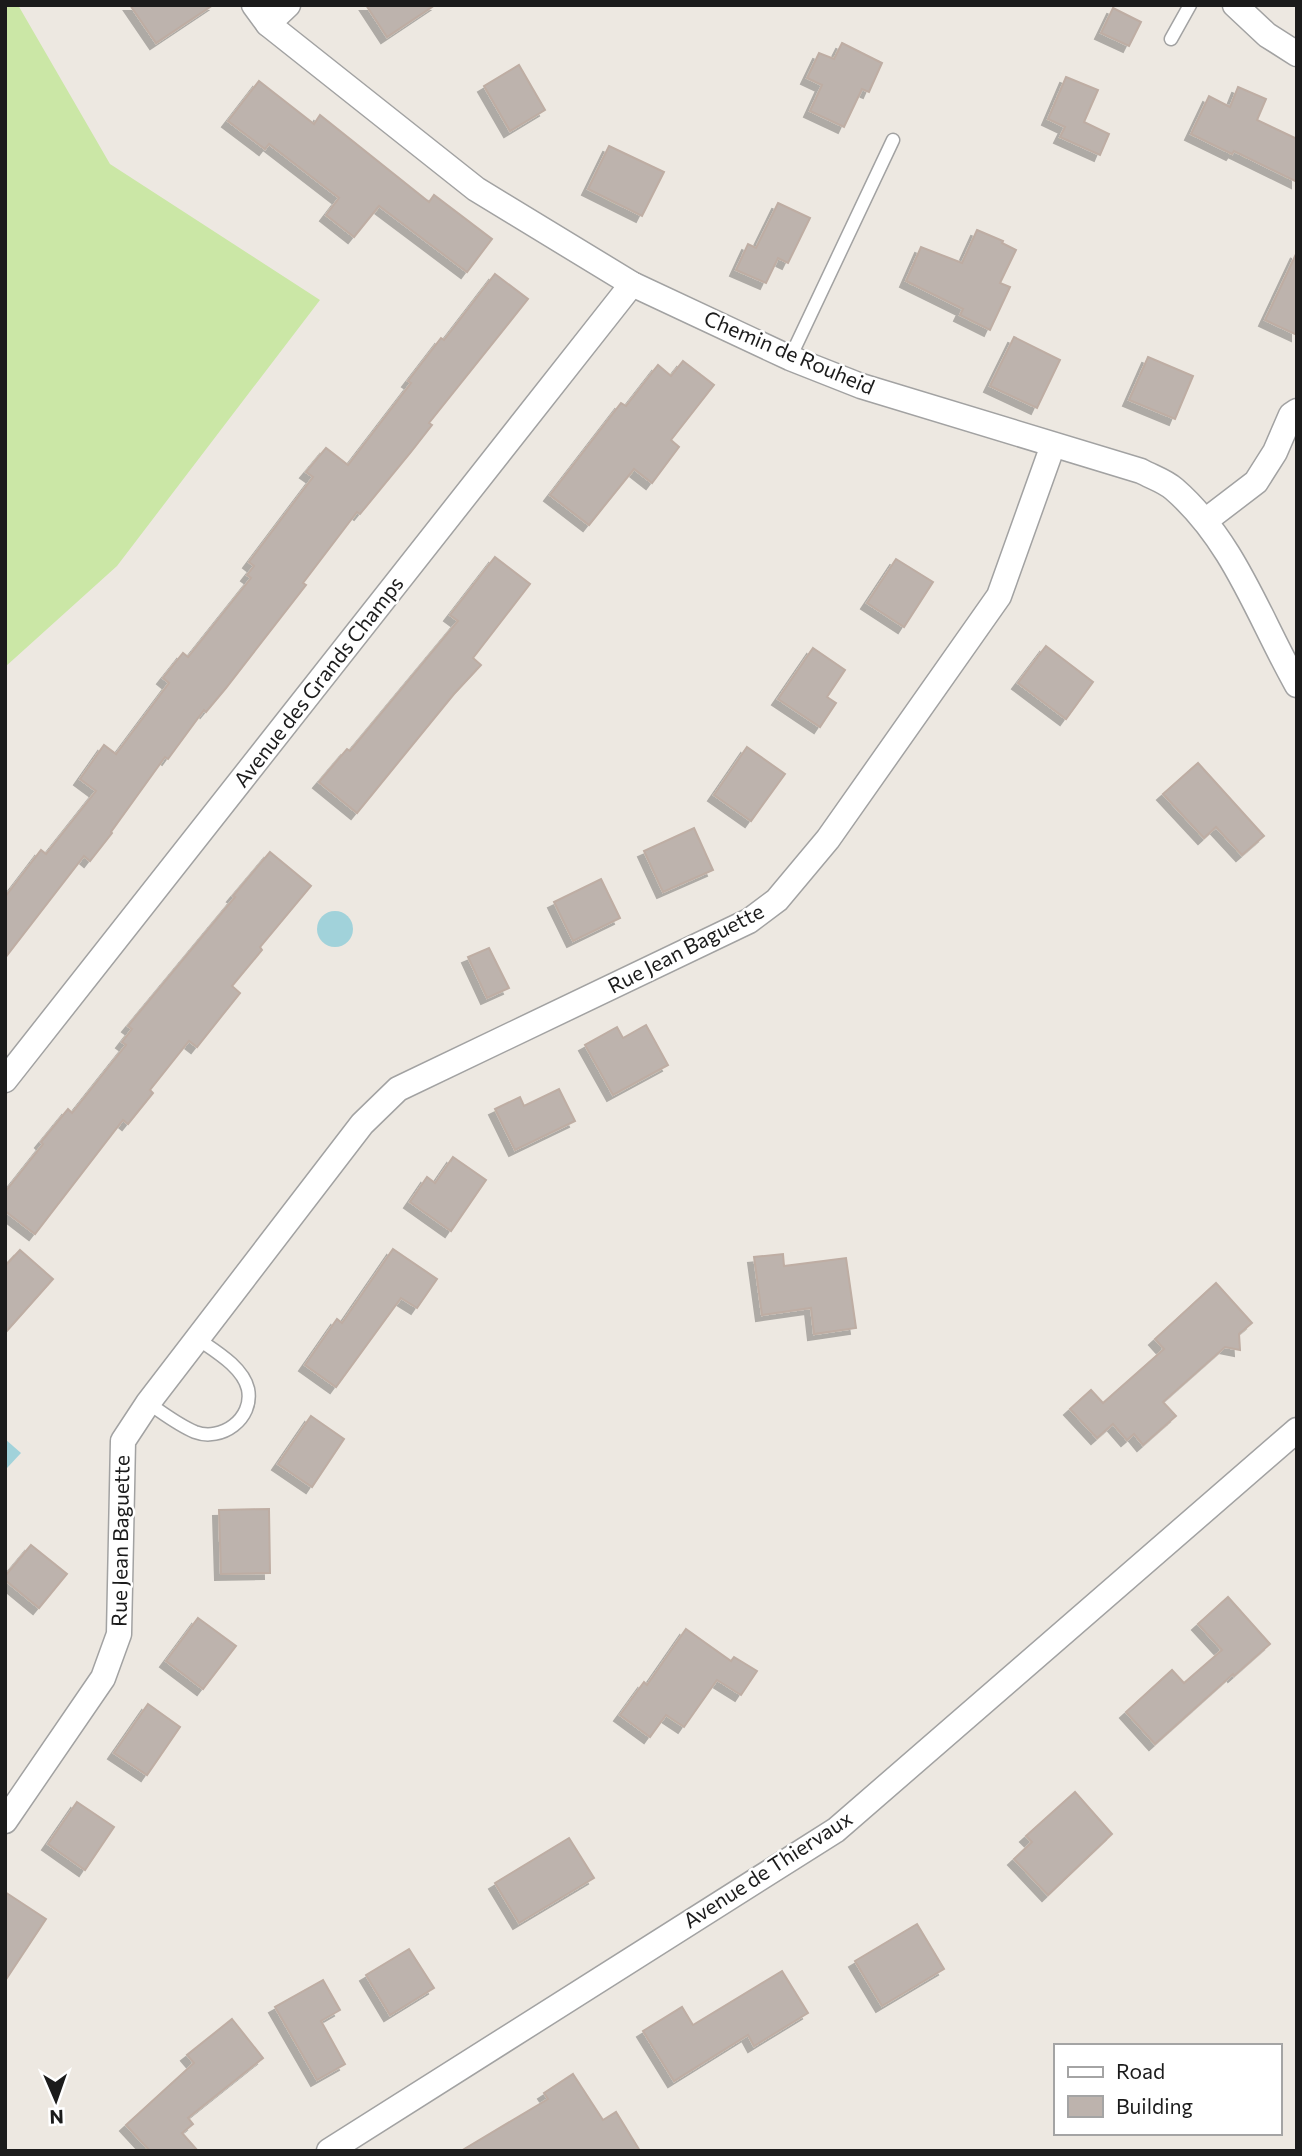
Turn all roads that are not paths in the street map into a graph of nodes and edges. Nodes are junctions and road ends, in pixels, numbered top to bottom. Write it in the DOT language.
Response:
graph roads {
  1 [pos="288,5"];
  2 [pos="1190,5"];
  3 [pos="1235,5"];
  4 [pos="261,15"];
  5 [pos="1171,39"];
  6 [pos="1297,54"];
  7 [pos="893,140"];
  8 [pos="632,284"];
  9 [pos="790,358"];
  10 [pos="1297,411"];
  11 [pos="1053,446"];
  12 [pos="1205,521"];
  13 [pos="1297,685"];
  14 [pos="5,1080"];
  15 [pos="198,1339"];
  16 [pos="148,1403"];
  17 [pos="1297,1430"];
  18 [pos="5,1821"];
  19 [pos="329,2151"];
  1 -- 4 [label="street"];
  2 -- 5 [label="lane"];
  3 -- 6 [label="street"];
  4 -- 8 [label="street, Chemin de Rouheid"];
  7 -- 9 [label="lane"];
  8 -- 9 [label="street, Chemin de Rouheid"];
  8 -- 14 [label="street, Avenue des Grands Champs"];
  9 -- 11 [label="street, Chemin de Rouheid"];
  10 -- 12 [label="street"];
  11 -- 12 [label="street, Chemin de Rouheid"];
  11 -- 15 [label="street, Rue Jean Baguette"];
  12 -- 13 [label="street, Chemin de Rouheid"];
  15 -- 16 [label="street, Rue Jean Baguette"];
  15 -- 16 [label="lane"];
  16 -- 18 [label="street, Rue Jean Baguette"];
  17 -- 19 [label="street, Avenue de Thiervaux"];
}
